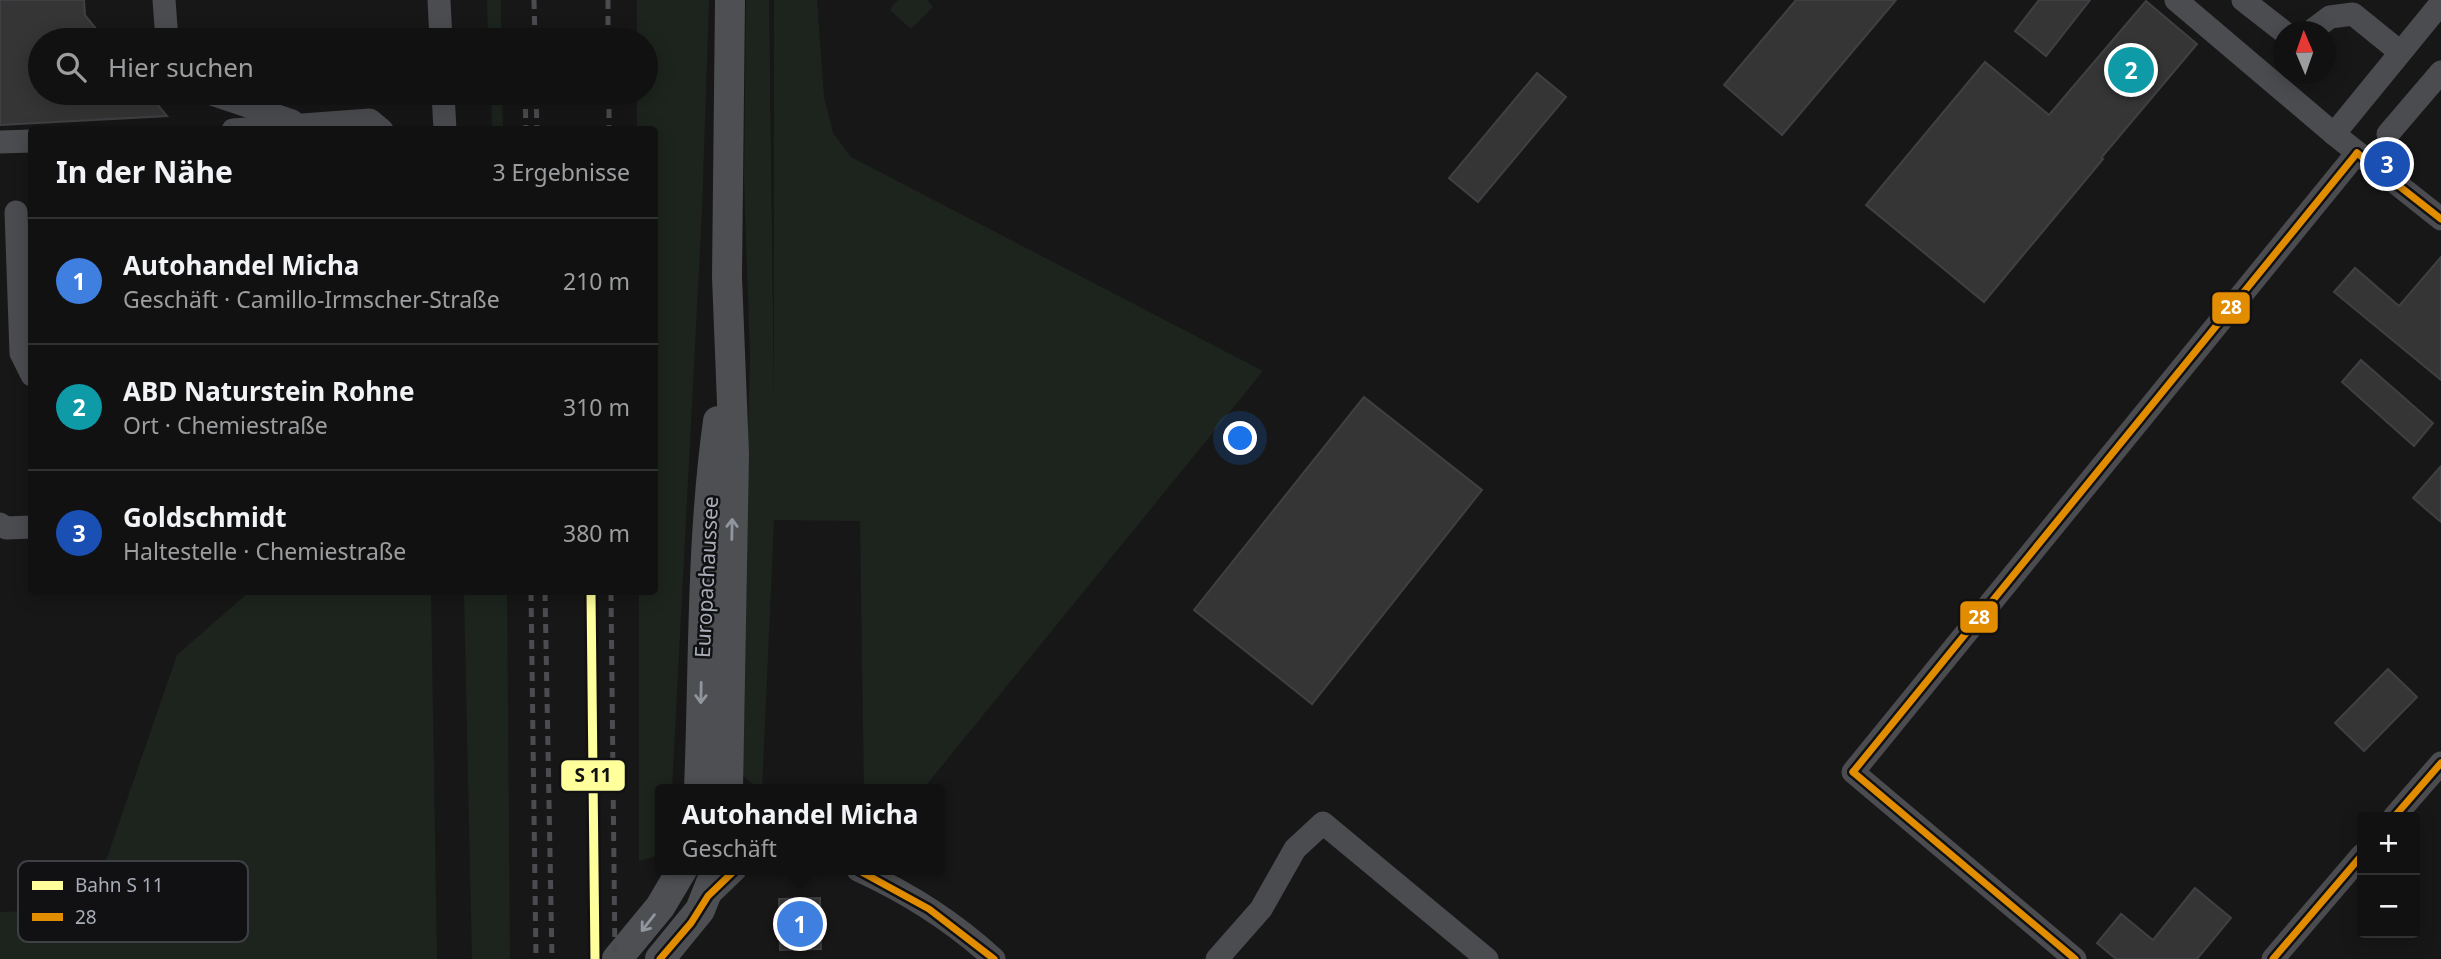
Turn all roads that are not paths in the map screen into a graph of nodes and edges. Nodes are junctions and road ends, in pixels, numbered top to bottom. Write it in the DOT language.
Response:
graph roads {
  1 [pos="164,0"];
  2 [pos="439,0"];
  3 [pos="730,0"];
  4 [pos="2176,0"];
  5 [pos="2243,0"];
  6 [pos="2440,2"];
  7 [pos="2325,21"];
  8 [pos="2273,23"];
  9 [pos="166,28"];
  10 [pos="440,28"];
  11 [pos="2400,51"];
  12 [pos="2441,72"];
  13 [pos="245,105"];
  14 [pos="444,105"];
  15 [pos="303,124"];
  16 [pos="280,126"];
  17 [pos="377,126"];
  18 [pos="445,126"];
  19 [pos="2334,134"];
  20 [pos="2388,134"];
  21 [pos="28,141"];
  22 [pos="0,142"];
  23 [pos="2357,153"];
  24 [pos="16,212"];
  25 [pos="2441,219"];
  26 [pos="10,354"];
  27 [pos="729,366"];
  28 [pos="28,370"];
  29 [pos="0,524"];
  30 [pos="28,527"];
  31 [pos="2441,763"];
  32 [pos="699,784"];
  33 [pos="727,784"];
  34 [pos="2399,812"];
  35 [pos="2357,861"];
  36 [pos="869,875"];
  37 [pos="678,877"];
  38 [pos="712,883"];
  39 [pos="617,959"];
  40 [pos="660,959"];
  41 [pos="995,959"];
  42 [pos="1217,959"];
  43 [pos="1487,959"];
  44 [pos="2075,959"];
  45 [pos="2273,959"];
  1 -- 9 [label="street"];
  2 -- 10 [label="street"];
  3 -- 27 [label="main road, Europachaussee"];
  4 -- 19 [label="street"];
  5 -- 8 [label="street"];
  6 -- 11 [label="street"];
  7 -- 11 [label="street"];
  11 -- 19 [label="street"];
  12 -- 20 [label="street"];
  13 -- 15 [label="street"];
  14 -- 18 [label="street"];
  15 -- 16 [label="street"];
  15 -- 17 [label="street"];
  19 -- 23 [label="street"];
  21 -- 22 [label="street"];
  23 -- 25 [label="street"];
  23 -- 44 [label="street"];
  24 -- 26 [label="street"];
  26 -- 28 [label="street"];
  27 -- 32 [label="main road, Europachaussee, one-way"];
  33 -- 27 [label="main road, Europachaussee, one-way"];
  29 -- 30 [label="street"];
  31 -- 34 [label="street"];
  35 -- 45 [label="street"];
  36 -- 41 [label="street"];
  37 -- 39 [label="main road, one-way"];
  38 -- 40 [label="main road"];
  42 -- 43 [label="street"];
}
